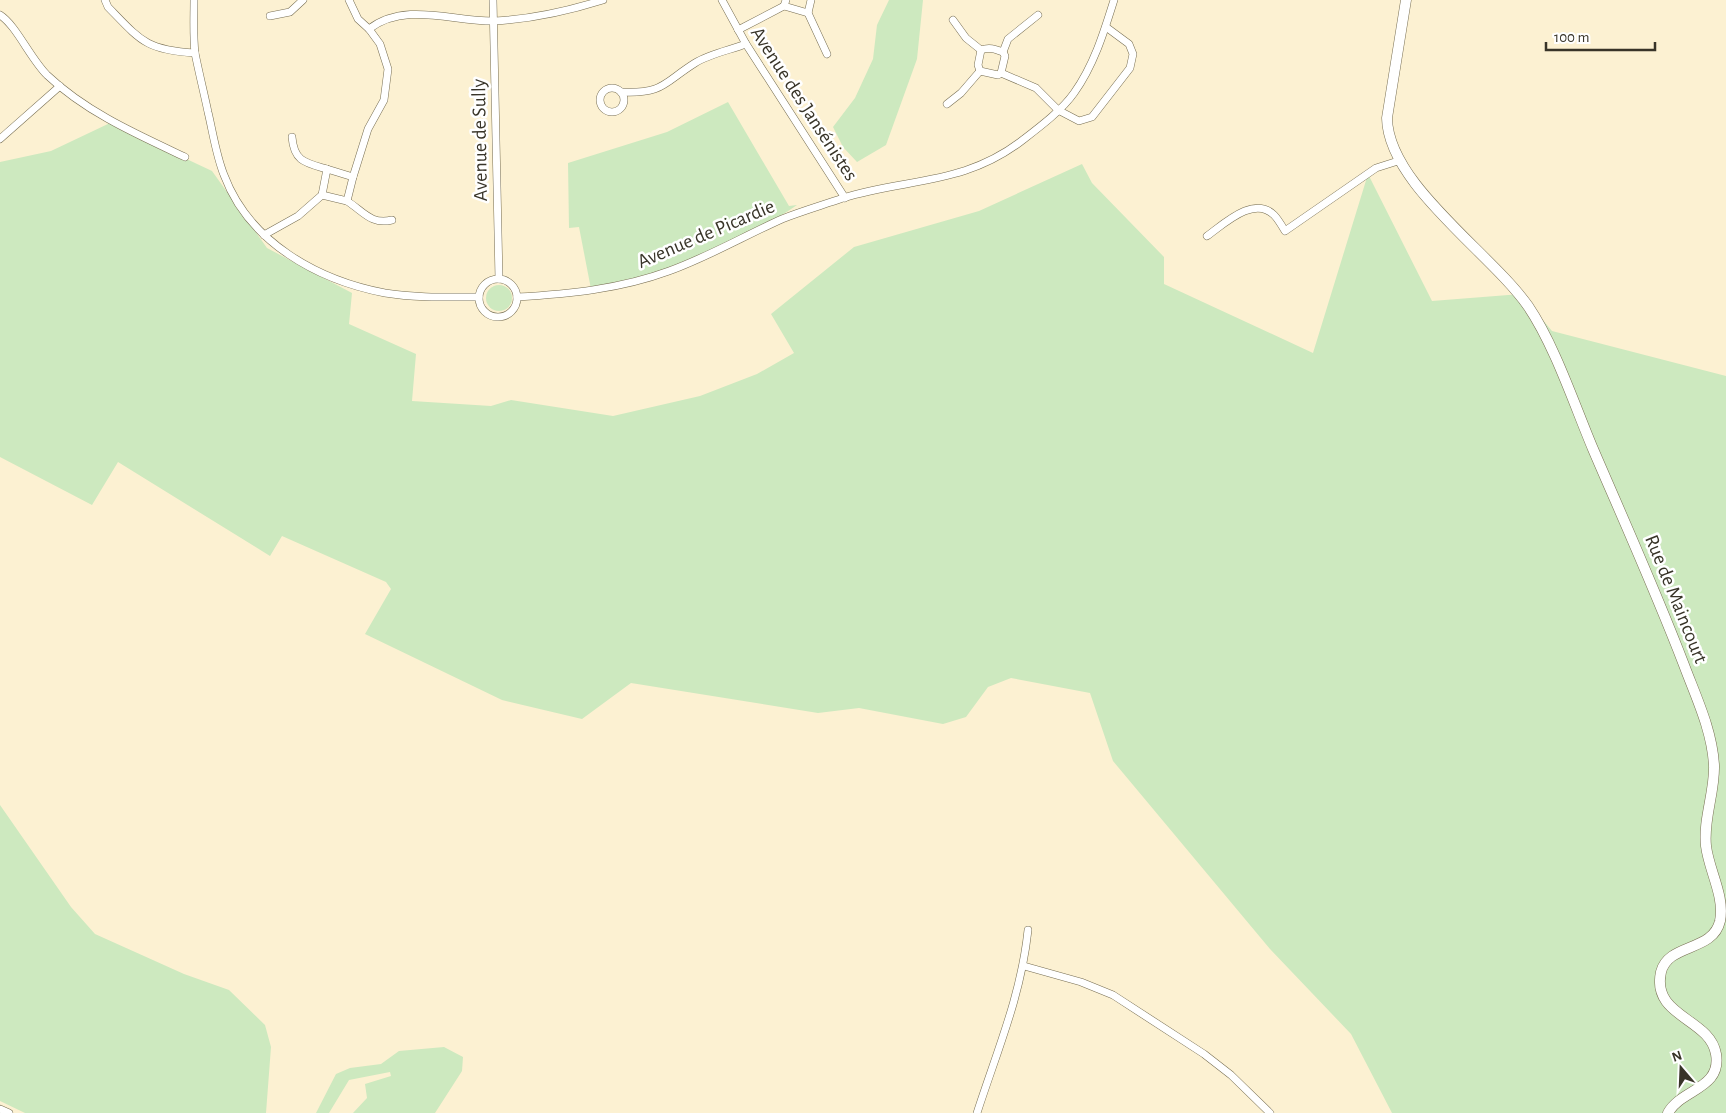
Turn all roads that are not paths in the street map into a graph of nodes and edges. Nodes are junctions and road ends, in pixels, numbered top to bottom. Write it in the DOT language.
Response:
graph roads {
  1 [pos="105,0"];
  2 [pos="194,0"];
  3 [pos="303,0"];
  4 [pos="349,0"];
  5 [pos="493,0"];
  6 [pos="603,0"];
  7 [pos="722,0"];
  8 [pos="811,0"];
  9 [pos="1114,0"];
  10 [pos="1406,0"];
  11 [pos="785,3"];
  12 [pos="808,13"];
  13 [pos="0,15"];
  14 [pos="1038,15"];
  15 [pos="270,16"];
  16 [pos="953,20"];
  17 [pos="494,21"];
  18 [pos="1106,27"];
  19 [pos="369,29"];
  20 [pos="738,30"];
  21 [pos="746,44"];
  22 [pos="981,50"];
  23 [pos="1003,52"];
  24 [pos="195,53"];
  25 [pos="827,54"];
  26 [pos="980,71"];
  27 [pos="1001,73"];
  28 [pos="60,86"];
  29 [pos="622,92"];
  30 [pos="947,104"];
  31 [pos="1058,110"];
  32 [pos="292,137"];
  33 [pos="0,139"];
  34 [pos="185,157"];
  35 [pos="1398,161"];
  36 [pos="328,169"];
  37 [pos="353,177"];
  38 [pos="322,195"];
  39 [pos="845,198"];
  40 [pos="347,201"];
  41 [pos="392,220"];
  42 [pos="264,235"];
  43 [pos="1208,236"];
  44 [pos="499,279"];
  45 [pos="479,297"];
  46 [pos="517,297"];
  47 [pos="1028,930"];
  48 [pos="1024,966"];
  49 [pos="0,1109"];
  50 [pos="9,1113"];
  51 [pos="977,1113"];
  52 [pos="1270,1113"];
  53 [pos="1668,1113"];
  1 -- 24 [label="street"];
  2 -- 24 [label="street"];
  3 -- 15 [label="street"];
  4 -- 19 [label="street"];
  5 -- 17 [label="street, Avenue de Sully"];
  6 -- 17 [label="street"];
  7 -- 20 [label="street, Avenue des Jansénistes"];
  8 -- 12 [label="street"];
  9 -- 18 [label="street, Avenue de Picardie"];
  10 -- 35 [label="street, Rue de Maincourt"];
  11 -- 12 [label="street"];
  11 -- 20 [label="street"];
  12 -- 25 [label="street"];
  13 -- 28 [label="street"];
  14 -- 23 [label="street"];
  16 -- 22 [label="street"];
  17 -- 19 [label="street"];
  17 -- 44 [label="street, Avenue de Sully"];
  18 -- 31 [label="street, Avenue de Picardie"];
  18 -- 31 [label="street"];
  19 -- 37 [label="street"];
  20 -- 21 [label="street, Avenue des Jansénistes"];
  21 -- 29 [label="street"];
  21 -- 39 [label="street, Avenue des Jansénistes"];
  22 -- 23 [label="street"];
  22 -- 26 [label="street"];
  23 -- 27 [label="street"];
  24 -- 42 [label="street"];
  26 -- 27 [label="street"];
  26 -- 30 [label="street"];
  27 -- 31 [label="street"];
  28 -- 33 [label="street"];
  28 -- 34 [label="street"];
  31 -- 39 [label="street, Avenue de Picardie"];
  32 -- 36 [label="street"];
  35 -- 43 [label="street"];
  35 -- 53 [label="street, Rue de Maincourt"];
  36 -- 37 [label="street"];
  36 -- 38 [label="street"];
  37 -- 40 [label="street"];
  38 -- 40 [label="street"];
  38 -- 42 [label="street"];
  39 -- 46 [label="street, Avenue de Picardie"];
  40 -- 41 [label="street"];
  42 -- 45 [label="street"];
  44 -- 45 [label="street"];
  44 -- 46 [label="street"];
  45 -- 46 [label="street"];
  47 -- 48 [label="street"];
  48 -- 51 [label="street"];
  48 -- 52 [label="street"];
  49 -- 50 [label="street"];
}
